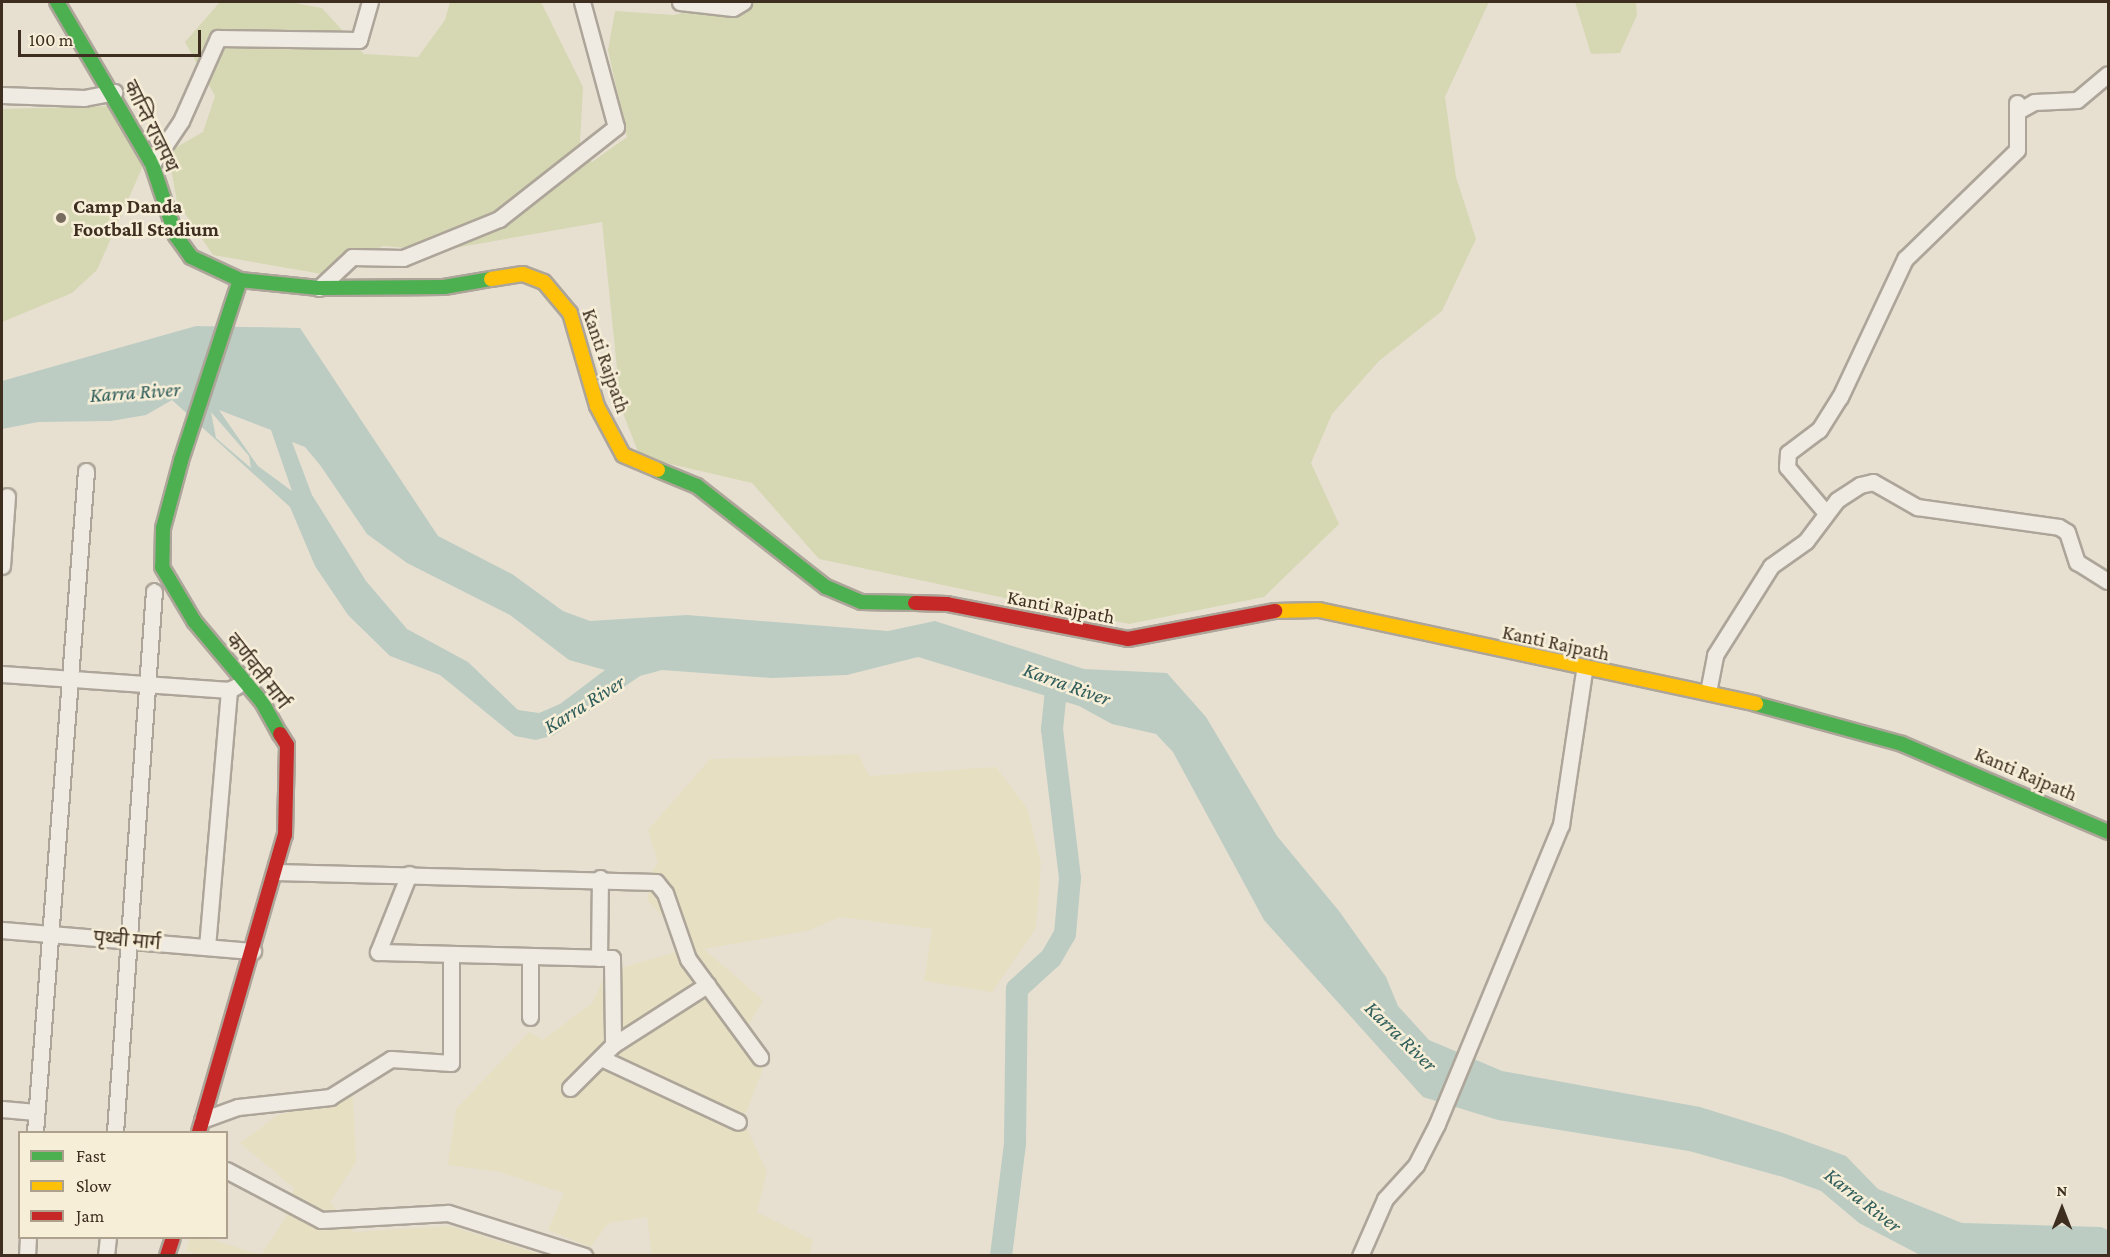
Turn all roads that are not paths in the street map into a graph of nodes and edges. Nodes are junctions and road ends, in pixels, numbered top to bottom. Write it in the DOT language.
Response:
graph roads {
  1 [pos="57,2"];
  2 [pos="370,2"];
  3 [pos="582,2"];
  4 [pos="680,2"];
  5 [pos="743,2"];
  6 [pos="2109,74"];
  7 [pos="114,92"];
  8 [pos="2,95"];
  9 [pos="152,164"];
  10 [pos="240,280"];
  11 [pos="319,288"];
  12 [pos="86,471"];
  13 [pos="7,496"];
  14 [pos="1826,513"];
  15 [pos="2,566"];
  16 [pos="2109,581"];
  17 [pos="154,591"];
  18 [pos="1584,671"];
  19 [pos="2,674"];
  20 [pos="69,678"];
  21 [pos="246,682"];
  22 [pos="147,683"];
  23 [pos="229,690"];
  24 [pos="1708,692"];
  25 [pos="2109,832"];
  26 [pos="275,872"];
  27 [pos="409,874"];
  28 [pos="600,878"];
  29 [pos="2,930"];
  30 [pos="49,934"];
  31 [pos="128,940"];
  32 [pos="207,947"];
  33 [pos="253,951"];
  34 [pos="451,954"];
  35 [pos="530,956"];
  36 [pos="599,958"];
  37 [pos="706,985"];
  38 [pos="530,1017"];
  39 [pos="613,1045"];
  40 [pos="760,1057"];
  41 [pos="601,1058"];
  42 [pos="570,1088"];
  43 [pos="2,1109"];
  44 [pos="36,1112"];
  45 [pos="738,1122"];
  46 [pos="200,1126"];
  47 [pos="35,1131"];
  48 [pos="115,1131"];
  49 [pos="228,1171"];
  50 [pos="28,1239"];
  51 [pos="108,1239"];
  52 [pos="173,1239"];
  53 [pos="27,1256"];
  54 [pos="106,1256"];
  55 [pos="167,1256"];
  56 [pos="584,1256"];
  57 [pos="1360,1256"];
  1 -- 7 [label="main road, कान्ति राजपथ"];
  2 -- 9 [label="street"];
  3 -- 11 [label="street"];
  4 -- 5 [label="street"];
  6 -- 14 [label="street"];
  7 -- 8 [label="street"];
  7 -- 9 [label="main road, कान्ति राजपथ"];
  9 -- 10 [label="main road, कान्ति राजपथ"];
  10 -- 11 [label="main road, Kanti Rajpath"];
  10 -- 21 [label="main road, कर्णवती मार्ग"];
  11 -- 18 [label="main road, Kanti Rajpath"];
  12 -- 20 [label="street"];
  13 -- 15 [label="street"];
  14 -- 16 [label="street"];
  14 -- 24 [label="street"];
  17 -- 22 [label="street"];
  18 -- 24 [label="main road, Kanti Rajpath"];
  18 -- 57 [label="street"];
  19 -- 20 [label="street"];
  20 -- 22 [label="street"];
  20 -- 30 [label="street"];
  21 -- 23 [label="street"];
  21 -- 26 [label="main road, कर्णवती मार्ग"];
  22 -- 23 [label="street"];
  22 -- 31 [label="street"];
  23 -- 32 [label="street"];
  24 -- 25 [label="main road, Kanti Rajpath"];
  26 -- 27 [label="street"];
  26 -- 33 [label="main road, कर्णवती मार्ग"];
  27 -- 28 [label="street"];
  27 -- 34 [label="street"];
  28 -- 36 [label="street"];
  28 -- 37 [label="street"];
  29 -- 30 [label="street, पृथ्वी मार्ग"];
  30 -- 31 [label="street, पृथ्वी मार्ग"];
  30 -- 44 [label="street"];
  31 -- 32 [label="street, पृथ्वी मार्ग"];
  31 -- 48 [label="street"];
  32 -- 33 [label="street, पृथ्वी मार्ग"];
  33 -- 46 [label="main road, कर्णवती मार्ग"];
  34 -- 35 [label="street"];
  34 -- 46 [label="street"];
  35 -- 36 [label="street"];
  35 -- 38 [label="street"];
  36 -- 39 [label="street"];
  37 -- 39 [label="street"];
  37 -- 40 [label="street"];
  39 -- 41 [label="street"];
  41 -- 42 [label="street"];
  41 -- 45 [label="street"];
  43 -- 44 [label="street"];
  44 -- 47 [label="street"];
  49 -- 56 [label="street"];
  50 -- 53 [label="street"];
  51 -- 54 [label="street"];
  52 -- 55 [label="main road"];
}
